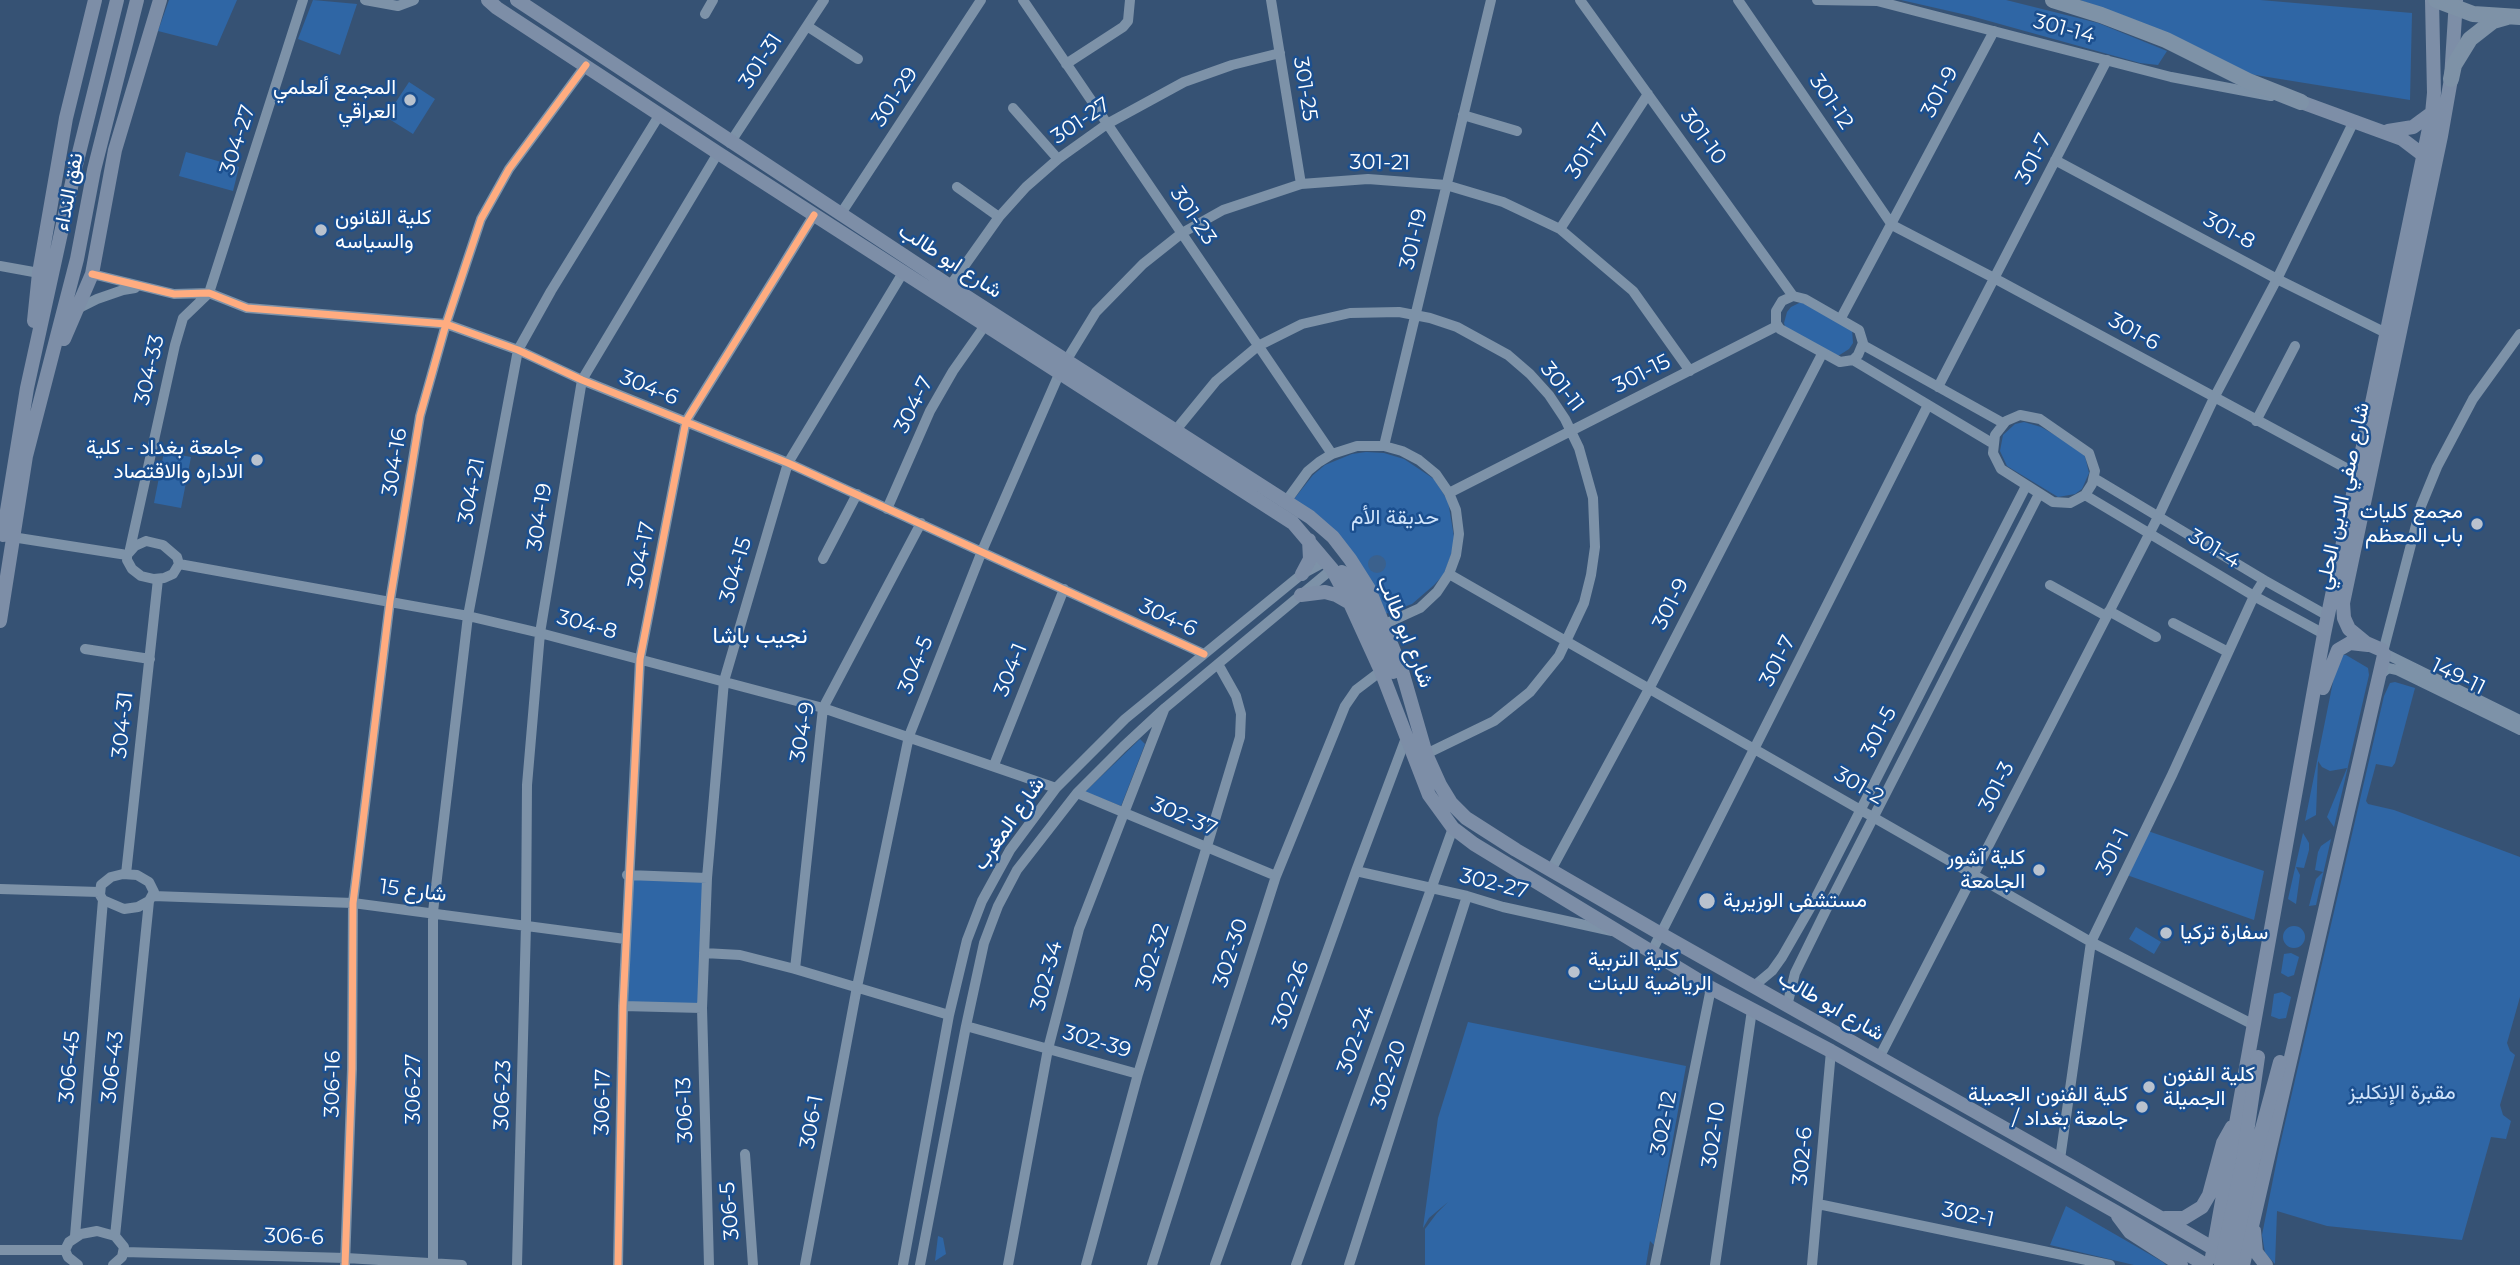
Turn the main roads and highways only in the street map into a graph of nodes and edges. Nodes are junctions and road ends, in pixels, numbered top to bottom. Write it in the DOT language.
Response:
graph roads {
  1 [pos="95,0"];
  2 [pos="117,0"];
  3 [pos="137,0"];
  4 [pos="160,0"];
  5 [pos="488,0"];
  6 [pos="517,0"];
  7 [pos="2053,0"];
  8 [pos="2434,0"];
  9 [pos="2456,5"];
  10 [pos="2514,17"];
  11 [pos="2451,79"];
  12 [pos="2301,102"];
  13 [pos="2432,114"];
  14 [pos="2383,131"];
  15 [pos="2423,155"];
  16 [pos="1063,366"];
  17 [pos="27,388"];
  18 [pos="42,392"];
  19 [pos="1333,537"];
  20 [pos="1308,539"];
  21 [pos="0,554"];
  22 [pos="1331,565"];
  23 [pos="1303,574"];
  24 [pos="1301,595"];
  25 [pos="1350,603"];
  26 [pos="0,621"];
  27 [pos="2380,650"];
  28 [pos="1409,697"];
  29 [pos="2312,709"];
  30 [pos="2265,965"];
  31 [pos="2311,973"];
  32 [pos="1711,988"];
  33 [pos="1807,1018"];
  34 [pos="1838,1035"];
  35 [pos="1830,1051"];
  36 [pos="2237,1120"];
  37 [pos="2116,1212"];
  38 [pos="2157,1216"];
  39 [pos="2254,1216"];
  40 [pos="2218,1225"];
  41 [pos="2249,1235"];
  42 [pos="2213,1249"];
  43 [pos="2180,1265"];
  44 [pos="2208,1265"];
  45 [pos="2221,1265"];
  46 [pos="2231,1265"];
  47 [pos="2243,1265"];
  48 [pos="2266,1265"];
  1 -- 17 [label="main road"];
  2 -- 17 [label="main road, نفق النداء"];
  3 -- 18 [label="main road, نفق النداء"];
  4 -- 18 [label="main road"];
  5 -- 16 [label="main road, شارع ابو طالب"];
  6 -- 16 [label="main road, شارع ابو طالب"];
  7 -- 12 [label="highway"];
  8 -- 9 [label="highway"];
  8 -- 13 [label="main road, شارع صفي الدين الحلي"];
  9 -- 10 [label="highway"];
  9 -- 11 [label="main road, شارع صفي الدين الحلي"];
  10 -- 11 [label="highway"];
  11 -- 13 [label="main road"];
  11 -- 27 [label="main road, شارع صفي الدين الحلي"];
  12 -- 14 [label="main road"];
  13 -- 14 [label="main road"];
  13 -- 15 [label="main road, شارع صفي الدين الحلي"];
  14 -- 15 [label="main road"];
  15 -- 29 [label="main road, شارع صفي الدين الحلي"];
  16 -- 19 [label="main road, شارع ابو طالب"];
  16 -- 20 [label="main road, شارع ابو طالب"];
  17 -- 21 [label="main road"];
  18 -- 26 [label="main road"];
  19 -- 22 [label="main road"];
  19 -- 28 [label="main road, شارع ابو طالب"];
  20 -- 22 [label="main road, شارع ابو طالب"];
  20 -- 23 [label="main road"];
  22 -- 25 [label="main road, شارع ابو طالب"];
  22 -- 28 [label="main road"];
  24 -- 25 [label="main road"];
  25 -- 32 [label="main road, شارع ابو طالب"];
  27 -- 29 [label="main road"];
  27 -- 31 [label="main road"];
  28 -- 33 [label="main road, شارع ابو طالب"];
  29 -- 30 [label="main road, شارع صفي الدين الحلي"];
  30 -- 36 [label="main road, شارع صفي الدين الحلي"];
  30 -- 45 [label="main road, bridge"];
  31 -- 39 [label="main road"];
  31 -- 46 [label="main road, bridge"];
  32 -- 33 [label="main road"];
  32 -- 35 [label="main road, شارع ابو طالب"];
  33 -- 34 [label="main road, شارع ابو طالب"];
  34 -- 35 [label="main road"];
  34 -- 38 [label="main road, شارع ابو طالب"];
  35 -- 37 [label="main road, شارع ابو طالب"];
  36 -- 38 [label="main road"];
  36 -- 40 [label="main road, شارع صفي الدين الحلي"];
  37 -- 43 [label="main road"];
  37 -- 44 [label="main road, شارع ابو طالب"];
  38 -- 42 [label="main road, شارع ابو طالب"];
  39 -- 41 [label="main road"];
  39 -- 48 [label="main road"];
  40 -- 41 [label="main road"];
  40 -- 42 [label="main road, شارع صفي الدين الحلي"];
  41 -- 47 [label="main road"];
  42 -- 44 [label="main road, شارع صفي الدين الحلي"];
  42 -- 47 [label="main road, شارع ابو طالب"];
}
